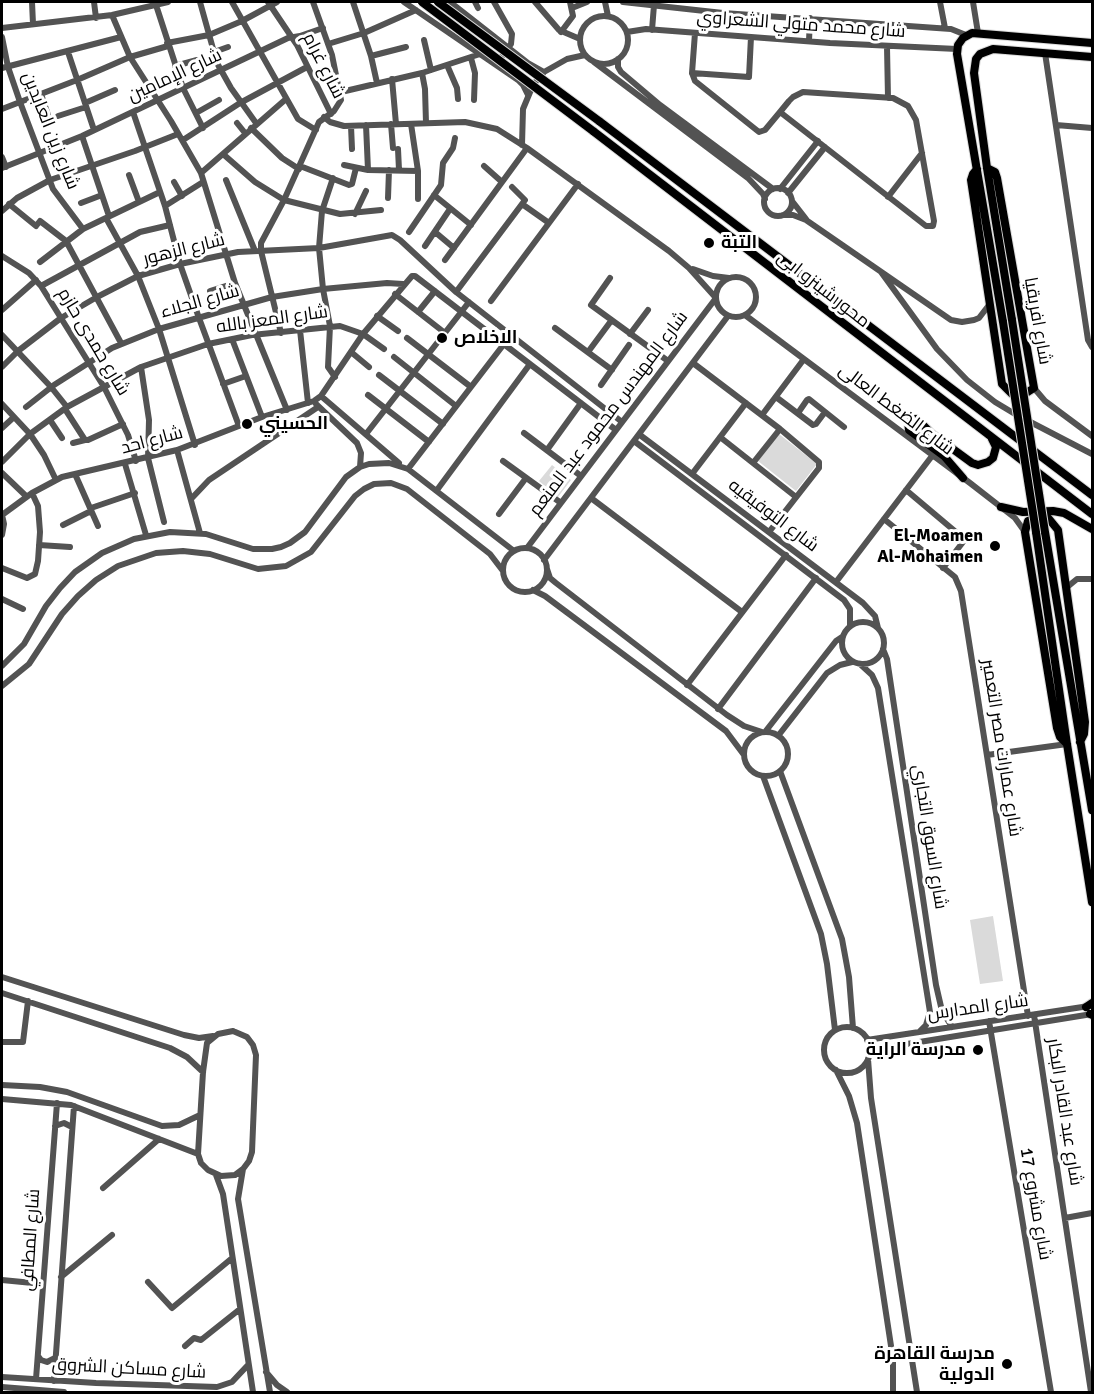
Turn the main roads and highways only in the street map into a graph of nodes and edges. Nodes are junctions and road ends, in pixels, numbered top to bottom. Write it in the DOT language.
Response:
graph roads {
  1 [pos="422,2"];
  2 [pos="438,2"];
  3 [pos="1092,43"];
  4 [pos="957,49"];
  5 [pos="1092,57"];
  6 [pos="987,168"];
  7 [pos="977,169"];
  8 [pos="992,438"];
  9 [pos="963,478"];
  10 [pos="1092,495"];
  11 [pos="1001,507"];
  12 [pos="1092,514"];
  13 [pos="1092,529"];
  14 [pos="1080,742"];
  15 [pos="1066,744"];
  16 [pos="1092,810"];
  17 [pos="1092,902"];
  1 -- 8 [label="main road, محور شينزو ابى, bridge"];
  2 -- 10 [label="main road, محور شينزو ابى, bridge"];
  3 -- 4 [label="main road, شارع محمد متولي الشعراوي"];
  4 -- 7 [label="main road, شارع افريقيا"];
  5 -- 6 [label="main road, شارع افريقيا"];
  6 -- 7 [label="main road, شارع افريقيا"];
  6 -- 14 [label="main road, bridge"];
  7 -- 15 [label="main road, bridge"];
  8 -- 9 [label="main road"];
  8 -- 12 [label="main road, محور شينزو ابى"];
  11 -- 13 [label="main road"];
  14 -- 15 [label="main road"];
  14 -- 16 [label="main road"];
  15 -- 17 [label="main road"];
}
